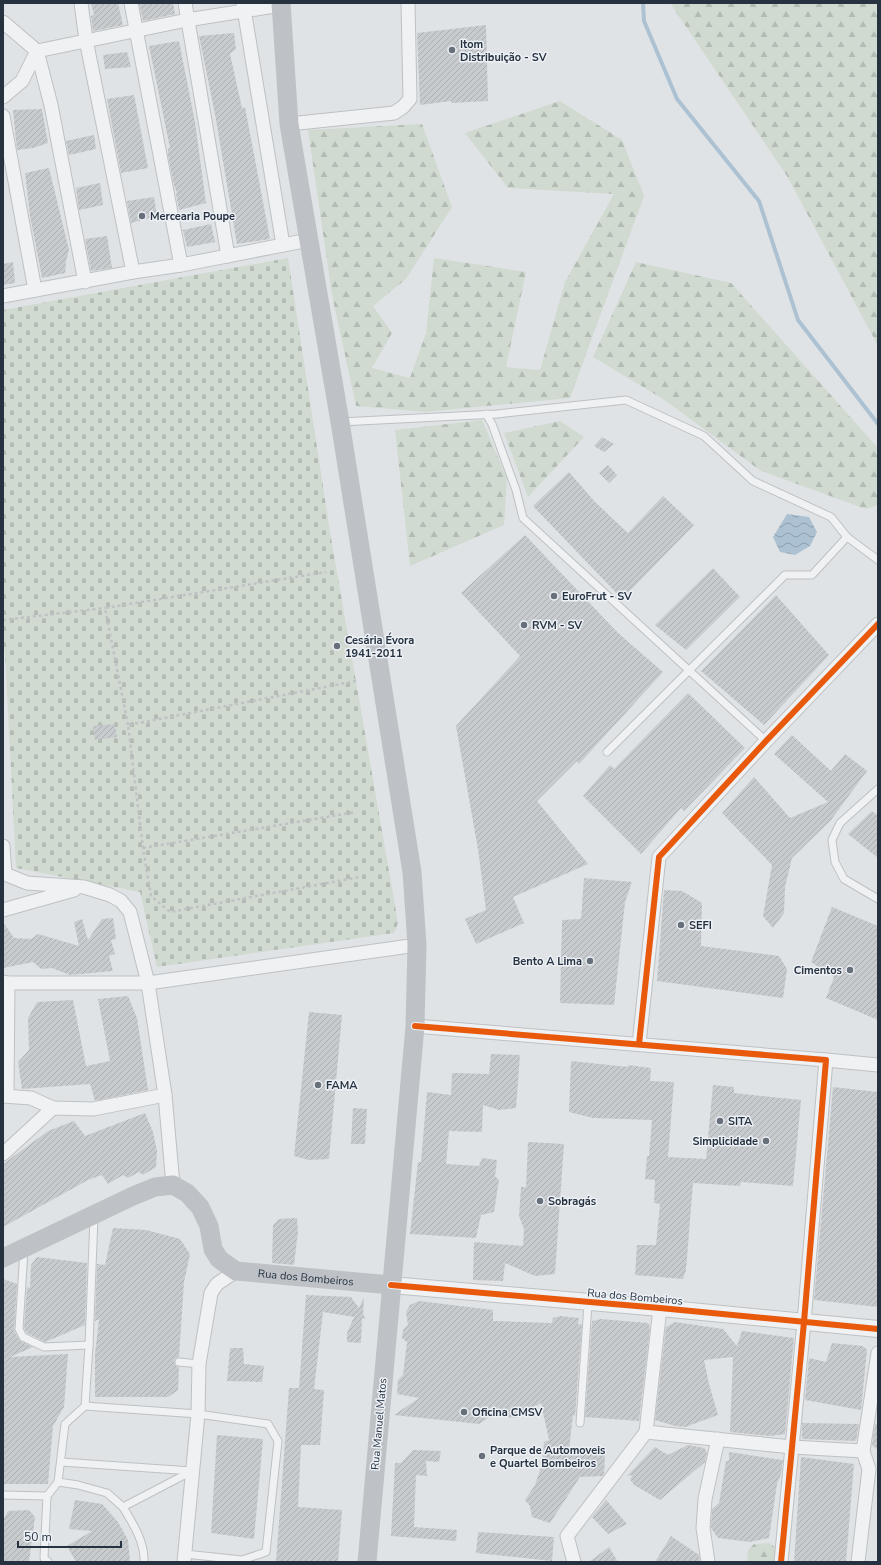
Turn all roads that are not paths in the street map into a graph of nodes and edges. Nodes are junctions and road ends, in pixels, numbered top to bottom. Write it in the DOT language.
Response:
graph roads {
  1 [pos="81,3"];
  2 [pos="131,3"];
  3 [pos="185,3"];
  4 [pos="408,3"];
  5 [pos="281,4"];
  6 [pos="244,7"];
  7 [pos="187,20"];
  8 [pos="3,22"];
  9 [pos="136,31"];
  10 [pos="86,40"];
  11 [pos="37,51"];
  12 [pos="3,97"];
  13 [pos="3,116"];
  14 [pos="289,124"];
  15 [pos="309,240"];
  16 [pos="283,245"];
  17 [pos="228,256"];
  18 [pos="181,265"];
  19 [pos="133,272"];
  20 [pos="85,282"];
  21 [pos="35,290"];
  22 [pos="3,296"];
  23 [pos="486,414"];
  24 [pos="340,422"];
  25 [pos="847,538"];
  26 [pos="878,560"];
  27 [pos="878,624"];
  28 [pos="689,671"];
  29 [pos="766,741"];
  30 [pos="607,752"];
  31 [pos="878,789"];
  32 [pos="3,846"];
  33 [pos="84,887"];
  34 [pos="878,900"];
  35 [pos="3,910"];
  36 [pos="418,944"];
  37 [pos="5,983"];
  38 [pos="148,983"];
  39 [pos="415,1026"];
  40 [pos="638,1044"];
  41 [pos="826,1060"];
  42 [pos="878,1065"];
  43 [pos="5,1095"];
  44 [pos="165,1095"];
  45 [pos="53,1108"];
  46 [pos="3,1154"];
  47 [pos="173,1185"];
  48 [pos="94,1215"];
  49 [pos="24,1248"];
  50 [pos="3,1258"];
  51 [pos="236,1272"];
  52 [pos="391,1285"];
  53 [pos="588,1303"];
  54 [pos="660,1308"];
  55 [pos="804,1322"];
  56 [pos="878,1329"];
  57 [pos="89,1345"];
  58 [pos="878,1353"];
  59 [pos="179,1362"];
  60 [pos="199,1364"];
  61 [pos="85,1406"];
  62 [pos="198,1414"];
  63 [pos="580,1423"];
  64 [pos="646,1432"];
  65 [pos="718,1439"];
  66 [pos="792,1447"];
  67 [pos="863,1451"];
  68 [pos="61,1462"];
  69 [pos="192,1472"];
  70 [pos="58,1482"];
  71 [pos="3,1495"];
  72 [pos="47,1496"];
  73 [pos="123,1507"];
  74 [pos="184,1558"];
  75 [pos="48,1562"];
  76 [pos="144,1562"];
  77 [pos="367,1562"];
  78 [pos="574,1562"];
  79 [pos="708,1562"];
  80 [pos="782,1562"];
  81 [pos="858,1562"];
  1 -- 10 [label="street"];
  2 -- 9 [label="street"];
  3 -- 7 [label="street"];
  4 -- 14 [label="street"];
  5 -- 6 [label="street"];
  5 -- 14 [label="main road, Rua Manuel Matos"];
  6 -- 7 [label="street"];
  6 -- 16 [label="street"];
  7 -- 9 [label="street"];
  7 -- 17 [label="street"];
  8 -- 11 [label="street"];
  9 -- 10 [label="street"];
  9 -- 18 [label="street"];
  10 -- 11 [label="street"];
  10 -- 19 [label="street"];
  11 -- 12 [label="street"];
  11 -- 20 [label="street"];
  13 -- 21 [label="street"];
  14 -- 15 [label="main road, Rua Manuel Matos"];
  15 -- 16 [label="street"];
  15 -- 24 [label="main road, Rua Manuel Matos"];
  16 -- 17 [label="street"];
  17 -- 18 [label="street"];
  18 -- 19 [label="street"];
  19 -- 20 [label="street"];
  20 -- 21 [label="street"];
  21 -- 22 [label="street"];
  23 -- 24 [label="lane"];
  23 -- 25 [label="lane"];
  23 -- 28 [label="lane"];
  24 -- 36 [label="main road, Rua Manuel Matos"];
  25 -- 26 [label="lane"];
  25 -- 28 [label="lane"];
  27 -- 29 [label="street"];
  28 -- 29 [label="lane"];
  28 -- 30 [label="lane"];
  29 -- 40 [label="street"];
  31 -- 34 [label="lane"];
  32 -- 33 [label="street"];
  33 -- 35 [label="street"];
  33 -- 38 [label="street"];
  36 -- 38 [label="street"];
  36 -- 39 [label="main road, Rua Manuel Matos"];
  37 -- 38 [label="street"];
  37 -- 43 [label="street"];
  38 -- 44 [label="street"];
  39 -- 40 [label="street"];
  39 -- 52 [label="main road, Rua Manuel Matos"];
  40 -- 41 [label="street"];
  41 -- 42 [label="street"];
  41 -- 55 [label="street"];
  43 -- 45 [label="street"];
  44 -- 45 [label="street"];
  44 -- 47 [label="street"];
  45 -- 46 [label="street"];
  47 -- 48 [label="main road"];
  47 -- 51 [label="main road"];
  48 -- 49 [label="main road"];
  48 -- 57 [label="lane"];
  49 -- 50 [label="main road"];
  49 -- 57 [label="lane"];
  51 -- 52 [label="main road, Rua dos Bombeiros"];
  51 -- 60 [label="street"];
  52 -- 53 [label="street, Rua dos Bombeiros"];
  52 -- 77 [label="main road, Rua Manuel Matos"];
  53 -- 54 [label="street, Rua dos Bombeiros"];
  53 -- 63 [label="lane"];
  54 -- 55 [label="street, Rua dos Bombeiros"];
  54 -- 64 [label="street"];
  55 -- 56 [label="street, Rua dos Bombeiros"];
  55 -- 66 [label="street"];
  57 -- 61 [label="lane"];
  58 -- 67 [label="street"];
  59 -- 60 [label="lane"];
  60 -- 62 [label="street"];
  61 -- 62 [label="lane"];
  61 -- 68 [label="lane"];
  62 -- 69 [label="street"];
  62 -- 74 [label="lane"];
  64 -- 65 [label="street"];
  64 -- 78 [label="street"];
  65 -- 66 [label="street"];
  65 -- 79 [label="street"];
  66 -- 67 [label="street"];
  66 -- 80 [label="street"];
  67 -- 81 [label="street"];
  68 -- 69 [label="lane"];
  68 -- 70 [label="lane"];
  69 -- 73 [label="lane"];
  69 -- 74 [label="street"];
  70 -- 72 [label="lane"];
  70 -- 73 [label="lane"];
  71 -- 72 [label="lane"];
  72 -- 75 [label="lane"];
  73 -- 76 [label="lane"];
}
